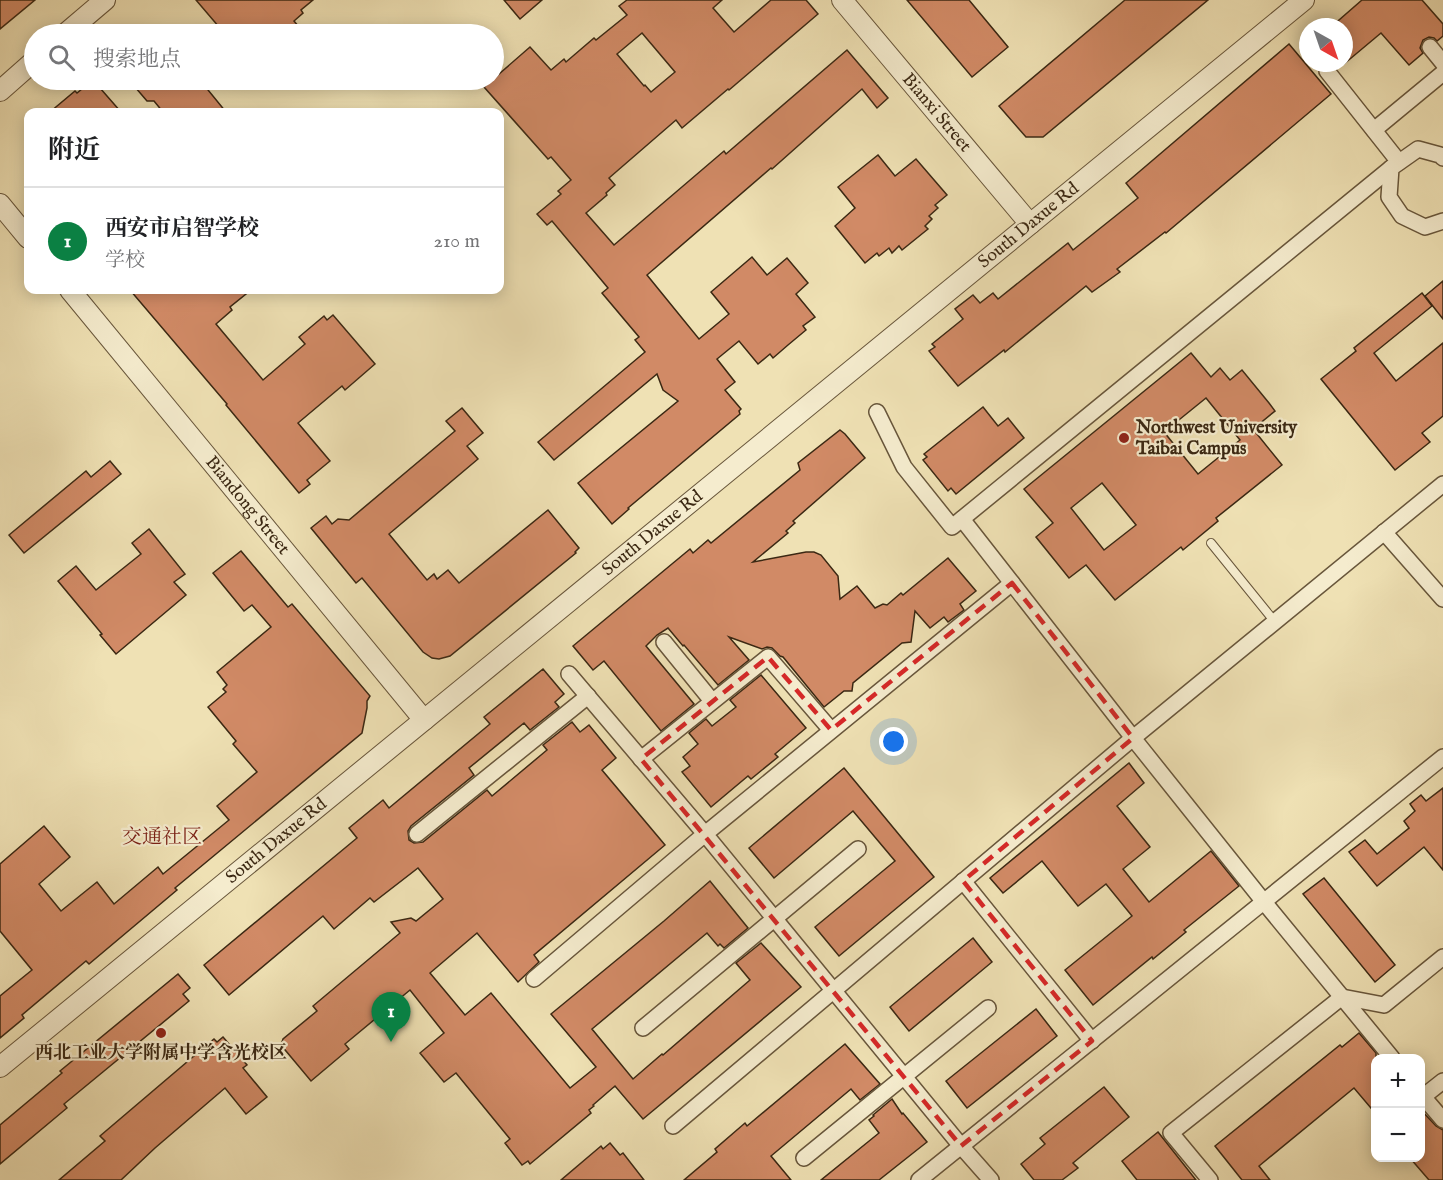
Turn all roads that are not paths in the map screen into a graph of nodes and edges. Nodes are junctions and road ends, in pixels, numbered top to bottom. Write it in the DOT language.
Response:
graph roads {
  1 [pos="105,0"];
  2 [pos="842,0"];
  3 [pos="1304,0"];
  4 [pos="77,24"];
  5 [pos="1430,47"];
  6 [pos="1443,63"];
  7 [pos="24,70"];
  8 [pos="1327,72"];
  9 [pos="1443,73"];
  10 [pos="0,90"];
  11 [pos="1374,130"];
  12 [pos="1443,158"];
  13 [pos="1395,165"];
  14 [pos="0,204"];
  15 [pos="1443,221"];
  16 [pos="1030,224"];
  17 [pos="24,233"];
  18 [pos="73,294"];
  19 [pos="877,412"];
  20 [pos="1443,484"];
  21 [pos="962,519"];
  22 [pos="1384,532"];
  23 [pos="1211,543"];
  24 [pos="1012,583"];
  25 [pos="1443,598"];
  26 [pos="1275,622"];
  27 [pos="664,642"];
  28 [pos="569,674"];
  29 [pos="588,696"];
  30 [pos="712,701"];
  31 [pos="424,720"];
  32 [pos="831,730"];
  33 [pos="1133,738"];
  34 [pos="1443,757"];
  35 [pos="641,759"];
  36 [pos="417,834"];
  37 [pos="705,834"];
  38 [pos="858,849"];
  39 [pos="963,882"];
  40 [pos="1264,902"];
  41 [pos="774,918"];
  42 [pos="1443,957"];
  43 [pos="534,979"];
  44 [pos="834,990"];
  45 [pos="1342,997"];
  46 [pos="988,1008"];
  47 [pos="643,1028"];
  48 [pos="1092,1041"];
  49 [pos="1388,1054"];
  50 [pos="0,1067"];
  51 [pos="904,1077"];
  52 [pos="1443,1081"];
  53 [pos="1425,1093"];
  54 [pos="1425,1099"];
  55 [pos="1443,1120"];
  56 [pos="673,1126"];
  57 [pos="961,1146"];
  58 [pos="804,1158"];
  59 [pos="919,1180"];
  60 [pos="991,1180"];
  61 [pos="1210,1180"];
  1 -- 4 [label="street"];
  2 -- 16 [label="street, Bianxi Street"];
  3 -- 16 [label="street, South Daxue Rd"];
  5 -- 6 [label="street"];
  7 -- 10 [label="street"];
  8 -- 11 [label="street"];
  9 -- 11 [label="street"];
  11 -- 13 [label="street"];
  12 -- 13 [label="street"];
  13 -- 15 [label="street"];
  13 -- 21 [label="street"];
  14 -- 17 [label="street"];
  16 -- 31 [label="street, South Daxue Rd"];
  18 -- 31 [label="street, Biandong Street"];
  19 -- 21 [label="street"];
  20 -- 22 [label="street"];
  21 -- 24 [label="street"];
  22 -- 25 [label="street"];
  22 -- 26 [label="street"];
  23 -- 26 [label="lane"];
  24 -- 32 [label="street"];
  24 -- 33 [label="street"];
  26 -- 33 [label="street"];
  27 -- 30 [label="street"];
  28 -- 29 [label="street"];
  29 -- 35 [label="street"];
  29 -- 36 [label="street"];
  30 -- 32 [label="street"];
  30 -- 35 [label="street"];
  31 -- 50 [label="street, South Daxue Rd"];
  32 -- 37 [label="street"];
  33 -- 39 [label="street"];
  33 -- 40 [label="street"];
  34 -- 40 [label="street"];
  35 -- 37 [label="street"];
  37 -- 41 [label="street"];
  37 -- 43 [label="street"];
  38 -- 41 [label="street"];
  39 -- 44 [label="street"];
  39 -- 48 [label="street"];
  40 -- 45 [label="street"];
  40 -- 48 [label="street"];
  41 -- 44 [label="street"];
  41 -- 47 [label="street"];
  42 -- 45 [label="street"];
  44 -- 51 [label="street"];
  44 -- 56 [label="street"];
  45 -- 49 [label="street"];
  45 -- 61 [label="street"];
  46 -- 51 [label="street"];
  48 -- 57 [label="street"];
  51 -- 57 [label="street"];
  51 -- 58 [label="street"];
  52 -- 53 [label="street"];
  54 -- 55 [label="street"];
  57 -- 59 [label="street"];
  57 -- 60 [label="street"];
}
